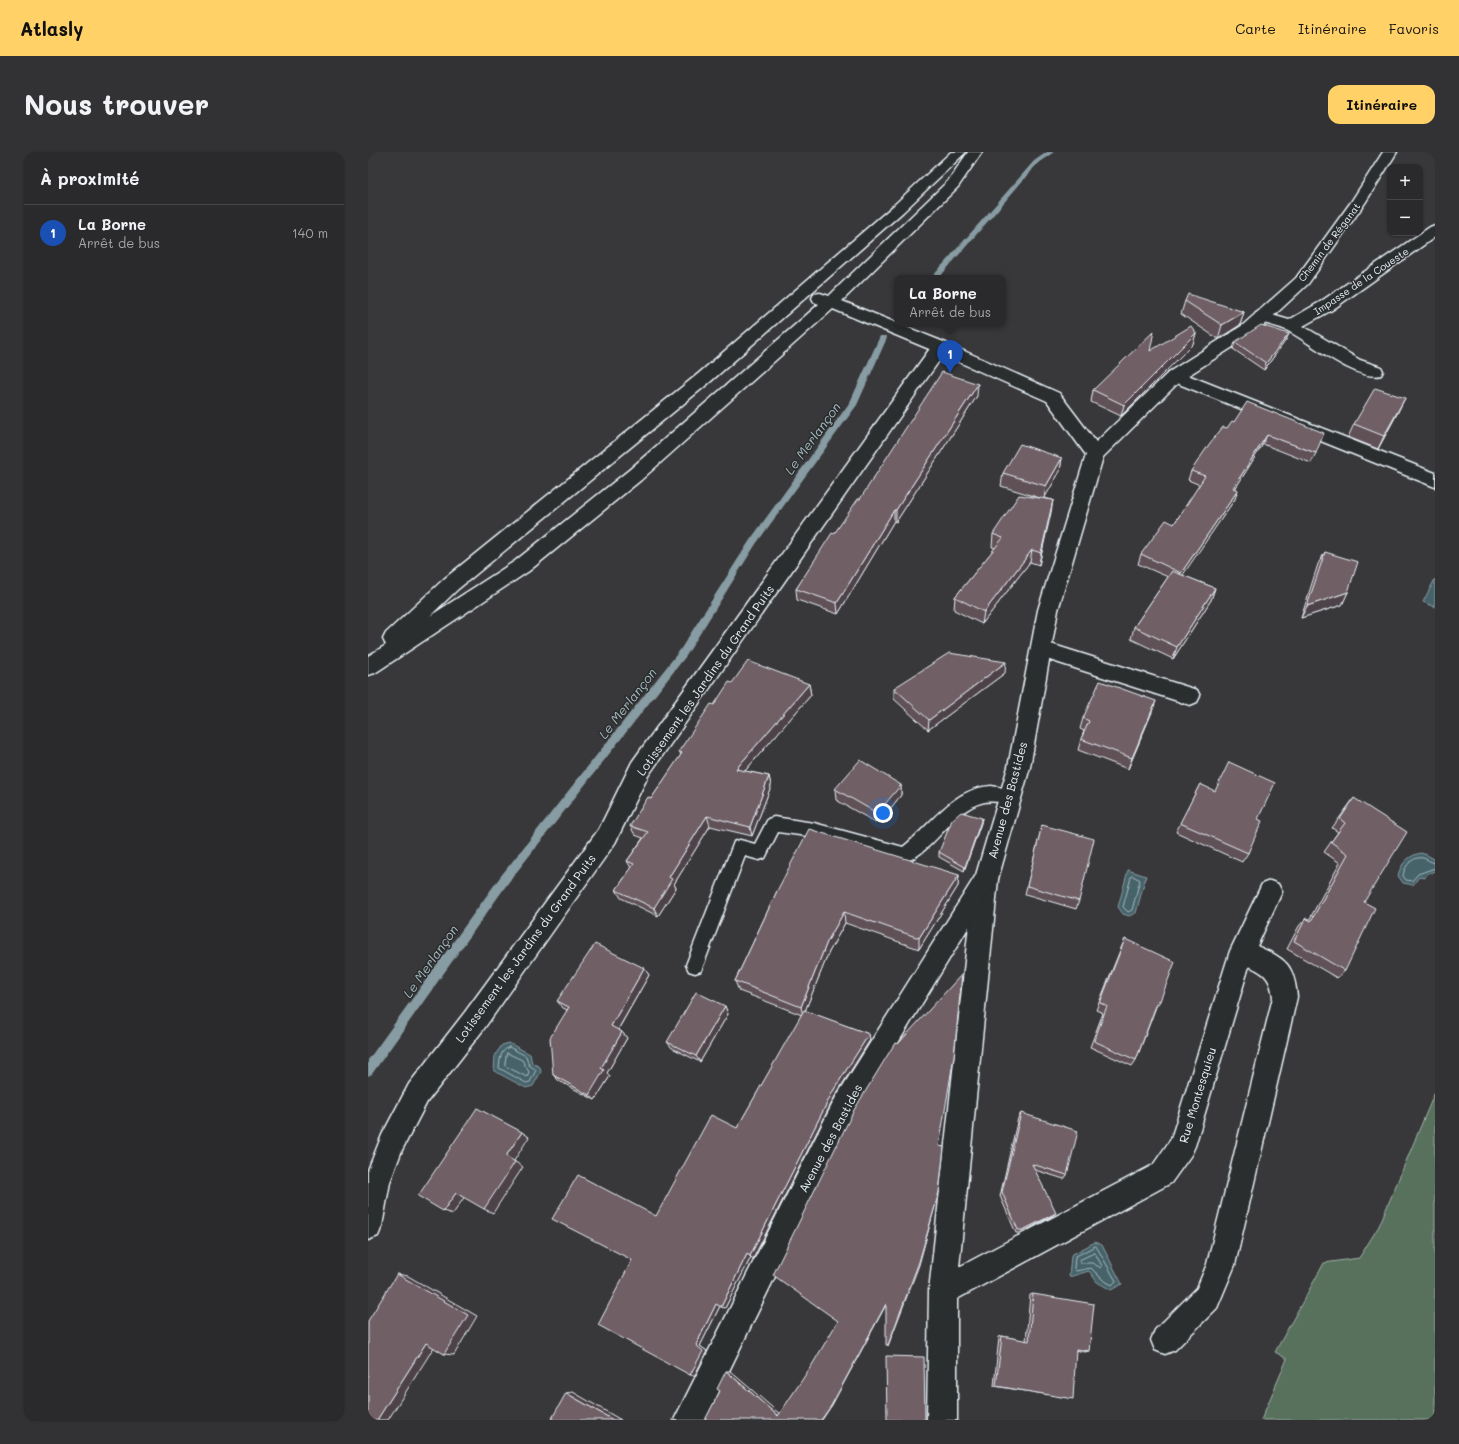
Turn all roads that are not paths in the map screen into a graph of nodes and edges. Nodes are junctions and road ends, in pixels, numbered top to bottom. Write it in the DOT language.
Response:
graph roads {
  1 [pos="959,152"];
  2 [pos="975,152"];
  3 [pos="1390,152"];
  4 [pos="1435,230"];
  5 [pos="803,292"];
  6 [pos="831,302"];
  7 [pos="1262,317"];
  8 [pos="1291,326"];
  9 [pos="940,347"];
  10 [pos="1375,371"];
  11 [pos="1175,376"];
  12 [pos="1096,454"];
  13 [pos="1435,480"];
  14 [pos="1041,649"];
  15 [pos="371,661"];
  16 [pos="1190,696"];
  17 [pos="1010,795"];
  18 [pos="986,879"];
  19 [pos="1270,892"];
  20 [pos="1242,951"];
  21 [pos="695,966"];
  22 [pos="368,1226"];
  23 [pos="942,1290"];
  24 [pos="1165,1340"];
  25 [pos="689,1420"];
  26 [pos="942,1420"];
  1 -- 5 [label="street"];
  2 -- 6 [label="street"];
  3 -- 7 [label="street, Chemin de Réganat"];
  4 -- 8 [label="street, Impasse de la Coueste"];
  5 -- 6 [label="street"];
  5 -- 15 [label="street"];
  6 -- 9 [label="street"];
  6 -- 15 [label="street"];
  7 -- 8 [label="street"];
  7 -- 11 [label="street, Chemin de Réganat"];
  8 -- 10 [label="street"];
  9 -- 12 [label="street"];
  9 -- 22 [label="street, Lotissement les Jardins du Grand Puits"];
  11 -- 12 [label="street, Chemin de Réganat"];
  11 -- 13 [label="street"];
  12 -- 14 [label="street, Avenue des Bastides"];
  14 -- 16 [label="street"];
  14 -- 17 [label="street, Avenue des Bastides"];
  17 -- 18 [label="street, Avenue des Bastides"];
  17 -- 21 [label="lane"];
  18 -- 23 [label="street"];
  18 -- 25 [label="street, Avenue des Bastides"];
  19 -- 20 [label="street, Rue Montesquieu"];
  20 -- 23 [label="street, Rue Montesquieu"];
  20 -- 24 [label="street"];
  23 -- 26 [label="street"];
}
